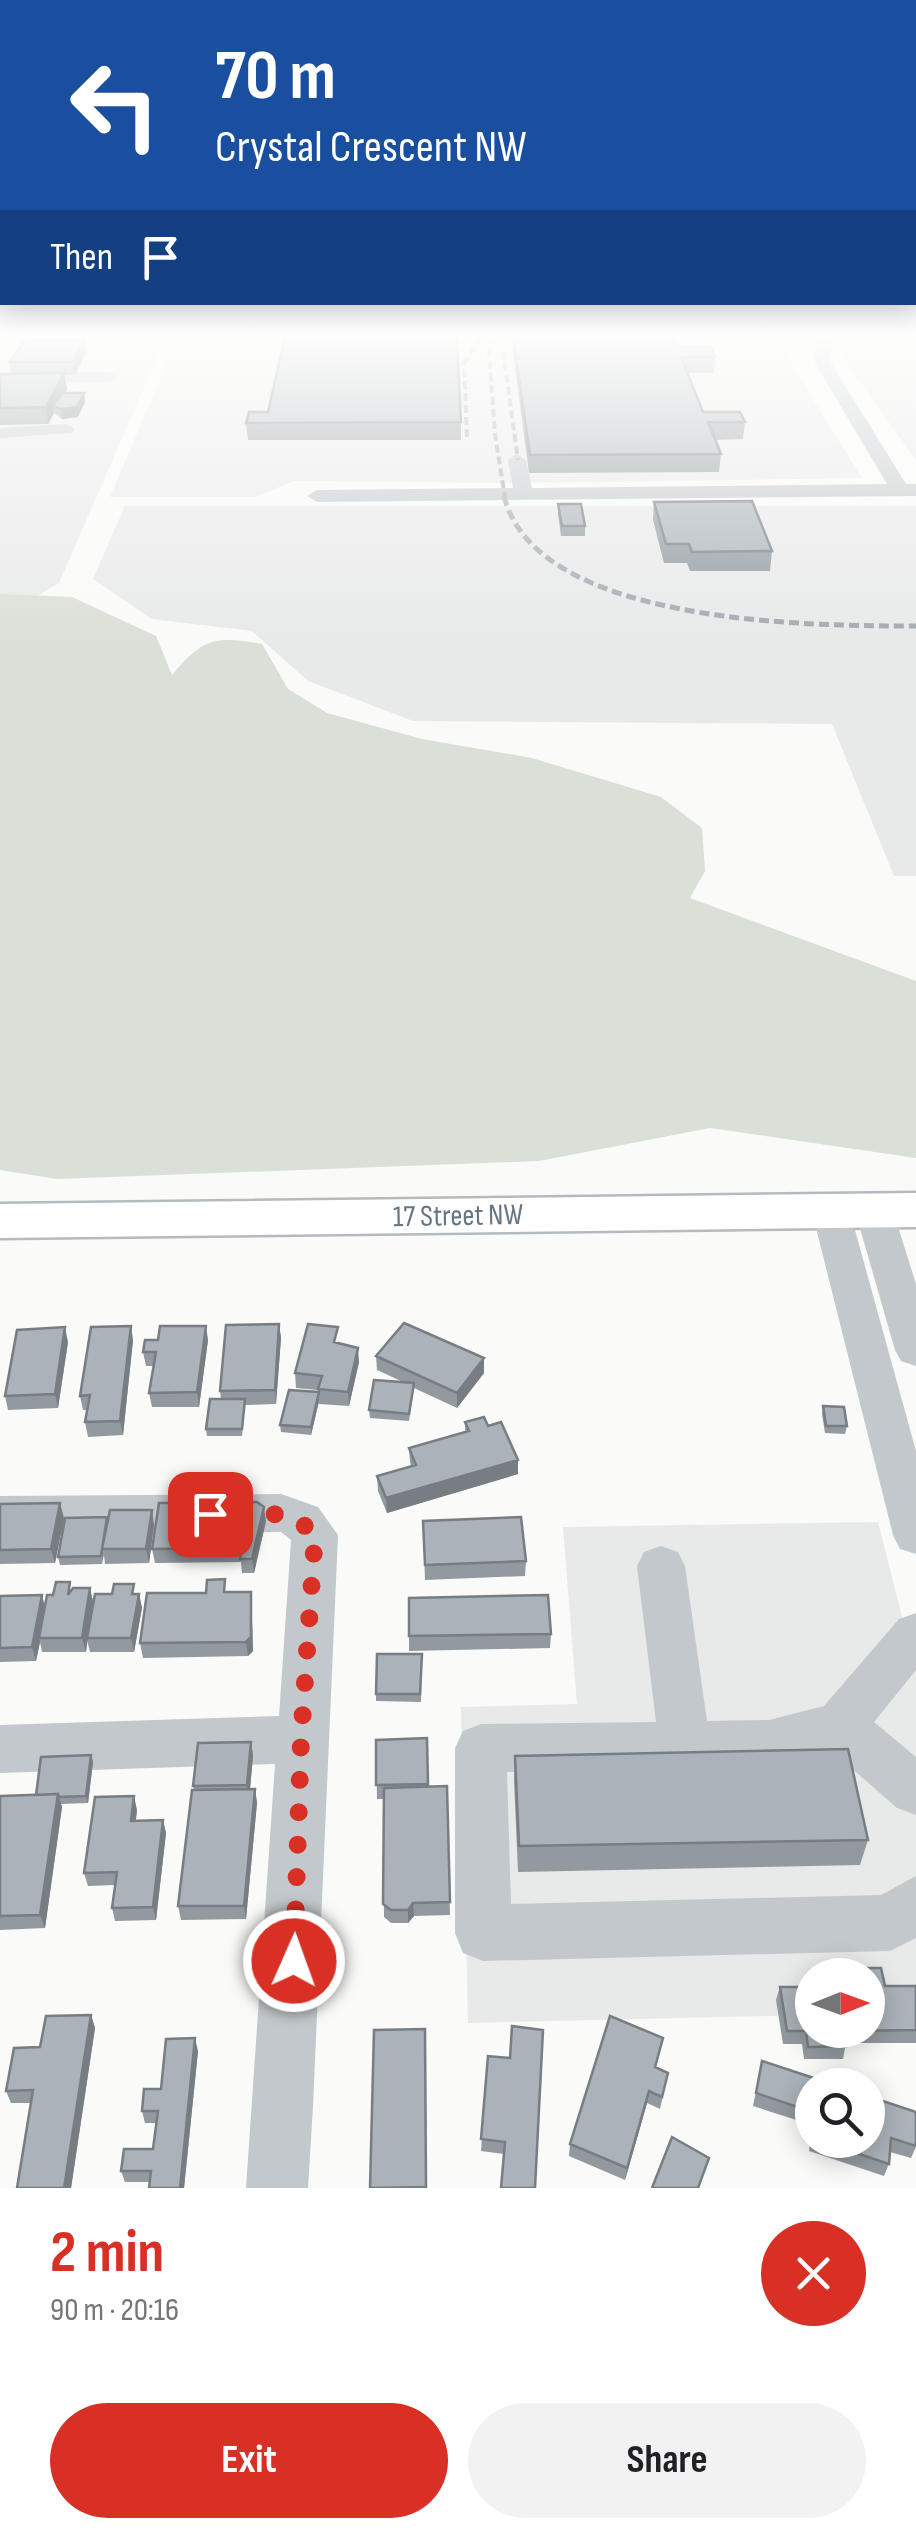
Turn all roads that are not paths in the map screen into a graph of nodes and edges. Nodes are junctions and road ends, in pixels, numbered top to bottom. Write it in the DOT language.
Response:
graph roads {
  1 [pos="873,439"];
  2 [pos="518,460"];
  3 [pos="908,490"];
  4 [pos="524,495"];
  5 [pos="317,496"];
  6 [pos="874,1211"];
  7 [pos="0,1222"];
  8 [pos="916,1350"];
  9 [pos="0,1515"];
  10 [pos="916,1535"];
  11 [pos="661,1566"];
  12 [pos="916,1634"];
  13 [pos="840,1724"];
  14 [pos="301,1739"];
  15 [pos="685,1745"];
  16 [pos="0,1749"];
  17 [pos="916,1790"];
  18 [pos="916,1904"];
  19 [pos="277,2188"];
  1 -- 3 [label="street"];
  2 -- 4 [label="street"];
  3 -- 4 [label="street"];
  4 -- 5 [label="street"];
  6 -- 7 [label="main road, 17 Street NW"];
  6 -- 8 [label="street"];
  6 -- 10 [label="street"];
  9 -- 14 [label="street"];
  11 -- 15 [label="street"];
  12 -- 13 [label="street"];
  13 -- 15 [label="street"];
  13 -- 17 [label="street"];
  14 -- 16 [label="street"];
  14 -- 19 [label="street"];
  15 -- 18 [label="street"];
}
